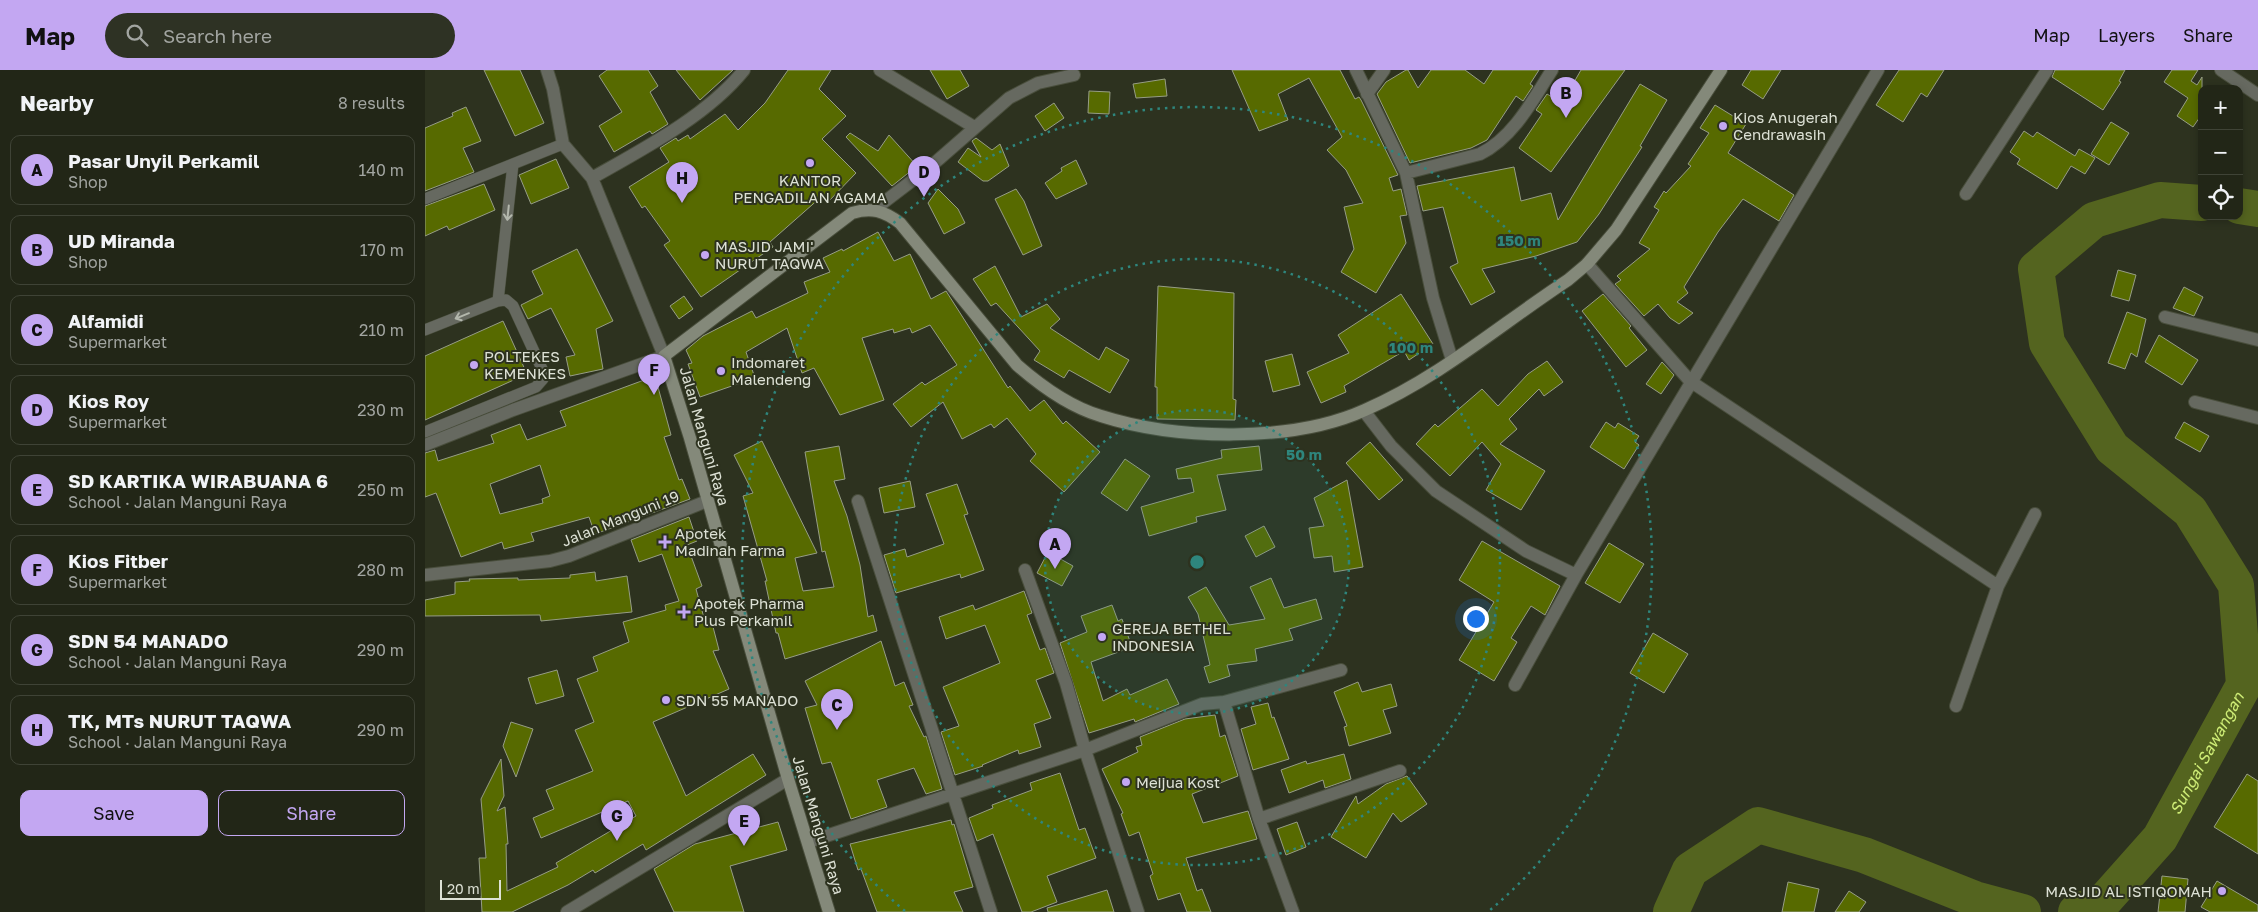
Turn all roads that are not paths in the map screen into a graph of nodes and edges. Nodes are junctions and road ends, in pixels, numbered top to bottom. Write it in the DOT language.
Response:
graph roads {
  1 [pos="547,70"];
  2 [pos="744,70"];
  3 [pos="880,70"];
  4 [pos="1356,70"];
  5 [pos="1384,70"];
  6 [pos="1552,70"];
  7 [pos="1721,70"];
  8 [pos="1878,70"];
  9 [pos="2047,70"];
  10 [pos="2221,70"];
  11 [pos="1074,75"];
  12 [pos="1367,94"];
  13 [pos="2258,95"];
  14 [pos="974,127"];
  15 [pos="563,144"];
  16 [pos="513,164"];
  17 [pos="1406,174"];
  18 [pos="592,178"];
  19 [pos="1967,194"];
  20 [pos="425,199"];
  21 [pos="875,209"];
  22 [pos="1587,264"];
  23 [pos="498,301"];
  24 [pos="2165,317"];
  25 [pos="425,330"];
  26 [pos="2258,340"];
  27 [pos="664,356"];
  28 [pos="1452,360"];
  29 [pos="1690,381"];
  30 [pos="2195,402"];
  31 [pos="1364,411"];
  32 [pos="2258,418"];
  33 [pos="425,432"];
  34 [pos="425,445"];
  35 [pos="858,500"];
  36 [pos="707,501"];
  37 [pos="2035,514"];
  38 [pos="1025,570"];
  39 [pos="425,574"];
  40 [pos="1576,575"];
  41 [pos="1998,586"];
  42 [pos="1341,670"];
  43 [pos="1515,684"];
  44 [pos="1223,702"];
  45 [pos="1956,706"];
  46 [pos="1085,750"];
  47 [pos="1400,771"];
  48 [pos="788,779"];
  49 [pos="954,795"];
  50 [pos="1259,819"];
  51 [pos="808,842"];
  52 [pos="567,912"];
  53 [pos="829,912"];
  54 [pos="991,912"];
  55 [pos="1138,912"];
  56 [pos="1293,912"];
  1 -- 15 [label="street"];
  2 -- 18 [label="street"];
  3 -- 14 [label="street"];
  4 -- 12 [label="street"];
  5 -- 12 [label="street"];
  6 -- 17 [label="street"];
  7 -- 22 [label="street"];
  8 -- 29 [label="street"];
  9 -- 19 [label="street"];
  10 -- 13 [label="street"];
  11 -- 14 [label="street"];
  12 -- 17 [label="street"];
  14 -- 21 [label="street"];
  15 -- 16 [label="lane"];
  15 -- 18 [label="street, Jalan Manguni Raya"];
  16 -- 20 [label="lane"];
  16 -- 23 [label="lane, one-way"];
  17 -- 28 [label="street"];
  18 -- 27 [label="street, Jalan Manguni Raya"];
  21 -- 27 [label="street"];
  21 -- 31 [label="street"];
  22 -- 28 [label="street"];
  22 -- 29 [label="street"];
  23 -- 25 [label="lane, one-way"];
  23 -- 33 [label="lane"];
  24 -- 26 [label="street"];
  27 -- 34 [label="street"];
  27 -- 36 [label="street, Jalan Manguni Raya"];
  28 -- 31 [label="street"];
  29 -- 40 [label="street"];
  29 -- 41 [label="street"];
  30 -- 32 [label="street"];
  31 -- 40 [label="street"];
  35 -- 49 [label="street"];
  36 -- 39 [label="street, Jalan Manguni 19"];
  36 -- 48 [label="street, Jalan Manguni Raya"];
  37 -- 41 [label="street"];
  38 -- 46 [label="street"];
  40 -- 43 [label="street"];
  41 -- 45 [label="street"];
  42 -- 44 [label="street"];
  44 -- 46 [label="street"];
  44 -- 50 [label="street"];
  46 -- 49 [label="street"];
  46 -- 55 [label="street"];
  47 -- 50 [label="street"];
  48 -- 51 [label="street, Jalan Manguni Raya"];
  48 -- 52 [label="street"];
  49 -- 51 [label="street"];
  49 -- 54 [label="street"];
  50 -- 56 [label="street"];
  51 -- 53 [label="street, Jalan Manguni Raya"];
}
